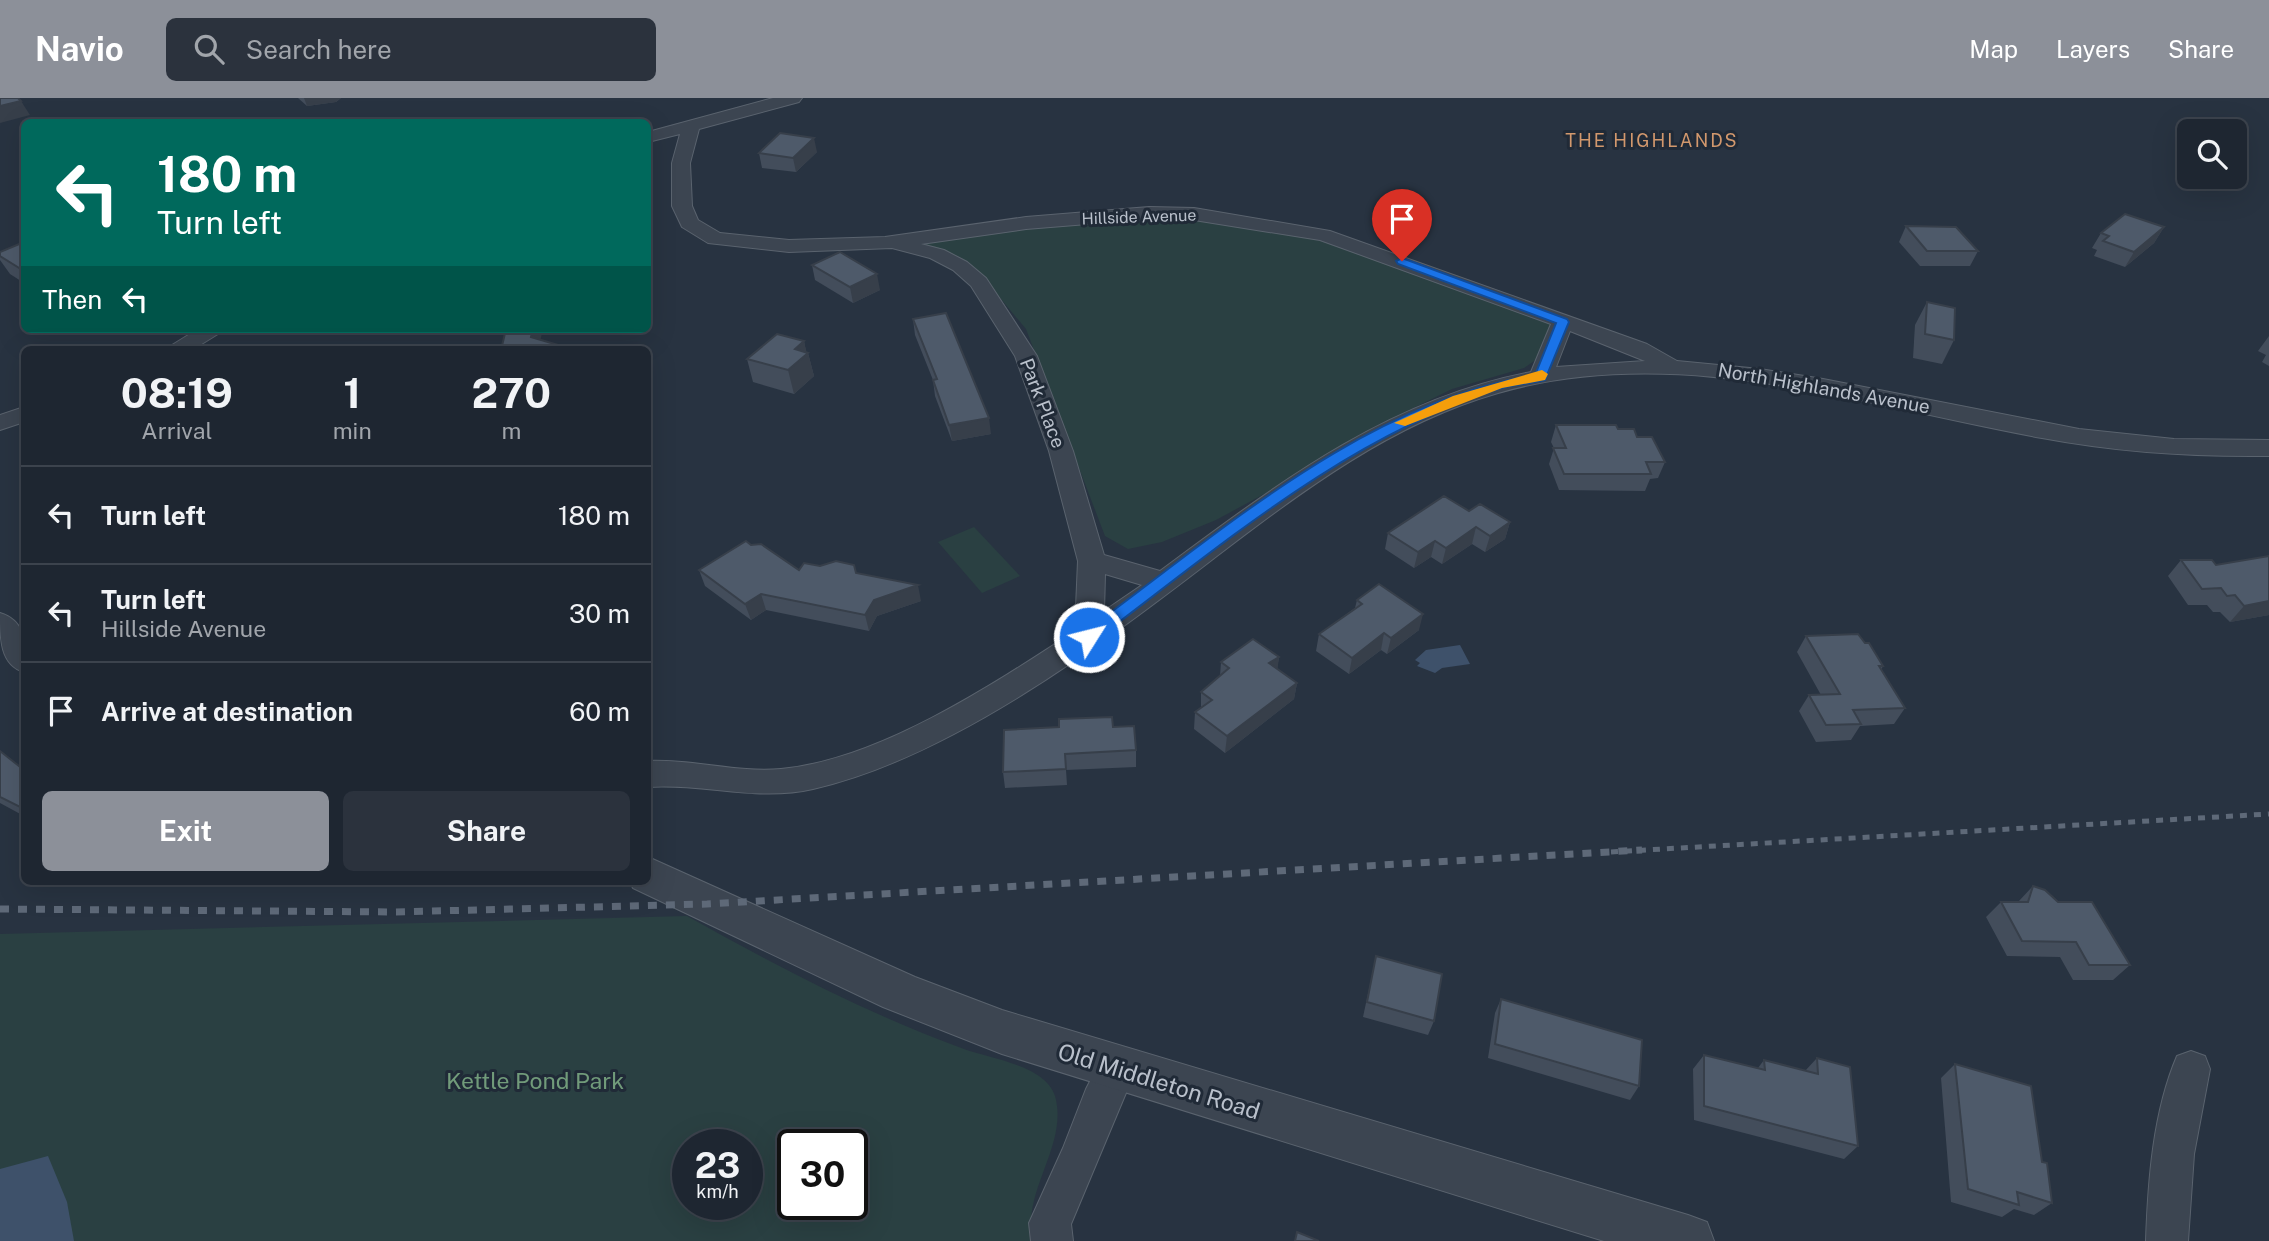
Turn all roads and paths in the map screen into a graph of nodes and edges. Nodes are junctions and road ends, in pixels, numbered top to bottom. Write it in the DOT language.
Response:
graph roads {
  1 [pos="793,98"];
  2 [pos="692,123"];
  3 [pos="651,135"];
  4 [pos="885,243"];
  5 [pos="1563,322"];
  6 [pos="207,333"];
  7 [pos="183,346"];
  8 [pos="1673,367"];
  9 [pos="1540,378"];
  10 [pos="21,415"];
  11 [pos="0,423"];
  12 [pos="2269,448"];
  13 [pos="1092,561"];
  14 [pos="1165,582"];
  15 [pos="0,626"];
  16 [pos="1089,637"];
  17 [pos="21,655"];
  18 [pos="651,774"];
  19 [pos="651,876"];
  20 [pos="1117,1069"];
  21 [pos="2191,1069"];
  22 [pos="1052,1241"];
  23 [pos="1688,1241"];
  24 [pos="2167,1241"];
  1 -- 2 [label="street"];
  2 -- 3 [label="street"];
  2 -- 4 [label="street, Hillside Avenue"];
  4 -- 5 [label="street, Hillside Avenue"];
  4 -- 13 [label="street, Park Place"];
  5 -- 8 [label="street, Hillside Avenue"];
  5 -- 9 [label="street"];
  6 -- 7 [label="street"];
  8 -- 9 [label="street, North Highlands Avenue"];
  8 -- 12 [label="street, North Highlands Avenue"];
  9 -- 14 [label="street, North Highlands Avenue"];
  10 -- 11 [label="street"];
  13 -- 14 [label="street"];
  13 -- 16 [label="street, Park Place"];
  14 -- 16 [label="street, North Highlands Avenue"];
  15 -- 17 [label="street"];
  16 -- 18 [label="street, North Highlands Avenue"];
  19 -- 20 [label="street, Old Middleton Road"];
  20 -- 22 [label="street"];
  20 -- 23 [label="street, Old Middleton Road"];
  21 -- 24 [label="street"];
}
